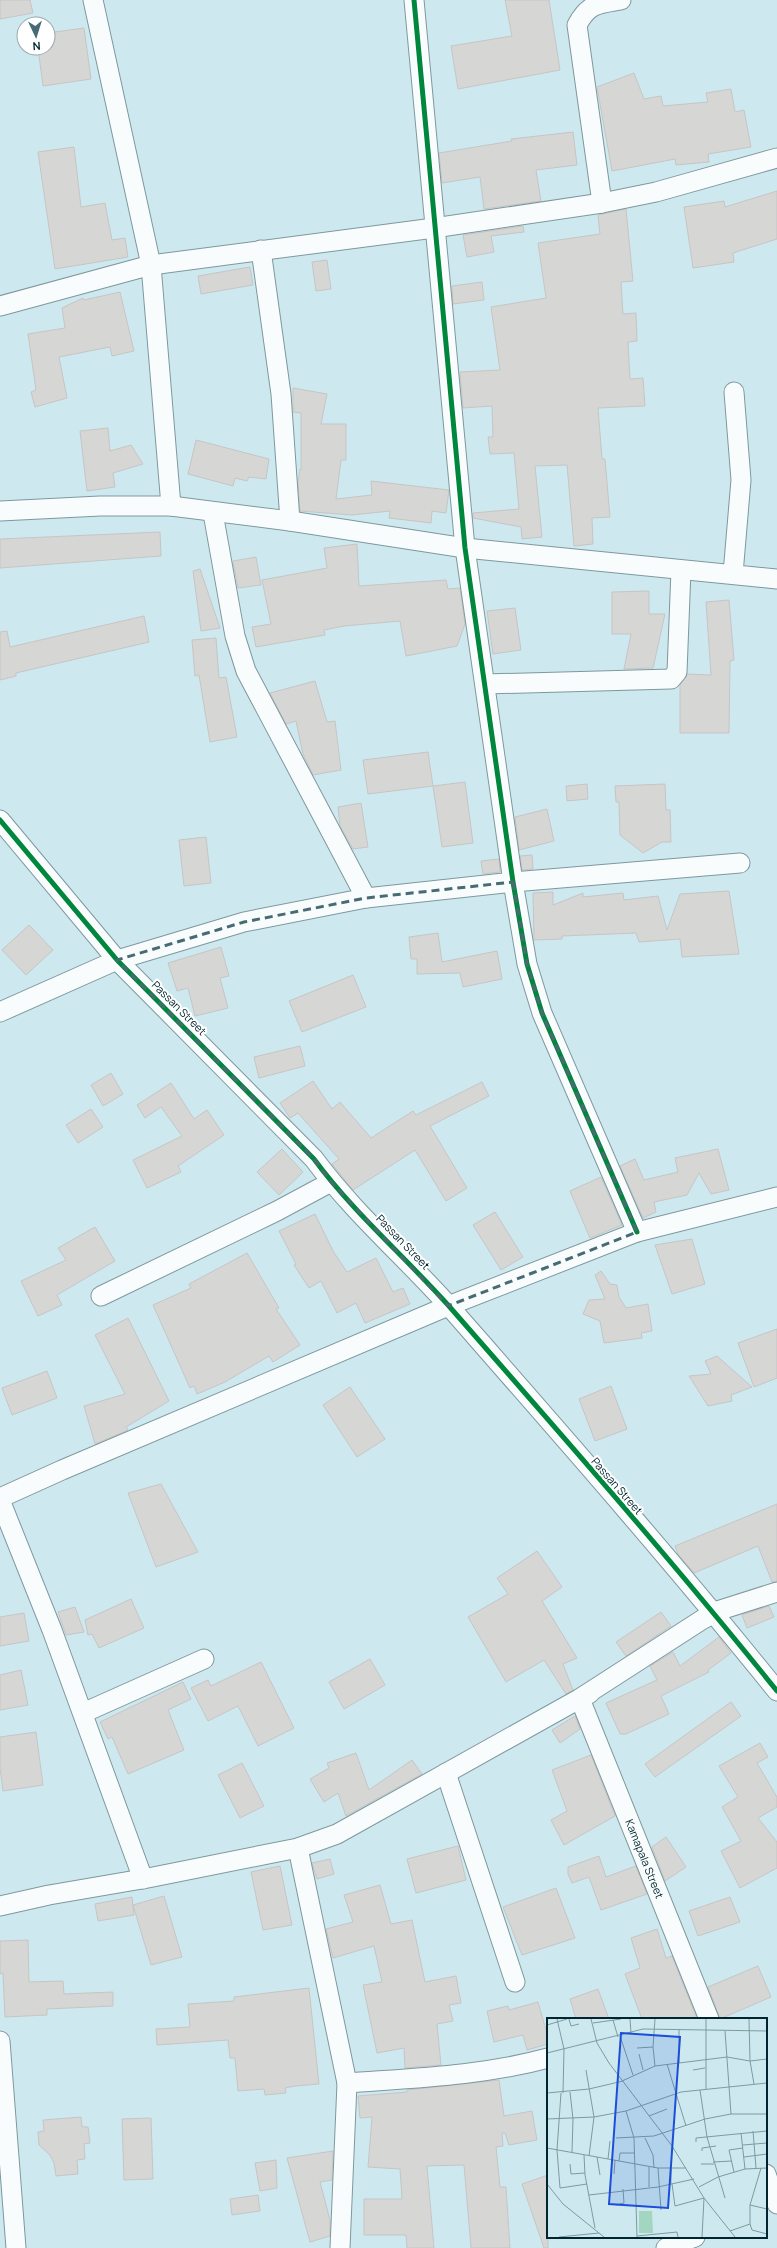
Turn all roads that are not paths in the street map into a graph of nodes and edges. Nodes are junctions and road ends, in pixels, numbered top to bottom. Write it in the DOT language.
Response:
graph roads {
  1 [pos="93,0"];
  2 [pos="414,0"];
  3 [pos="622,0"];
  4 [pos="777,158"];
  5 [pos="602,203"];
  6 [pos="434,228"];
  7 [pos="261,250"];
  8 [pos="151,264"];
  9 [pos="0,306"];
  10 [pos="734,392"];
  11 [pos="171,506"];
  12 [pos="0,508"];
  13 [pos="0,511"];
  14 [pos="213,513"];
  15 [pos="290,521"];
  16 [pos="465,548"];
  17 [pos="681,570"];
  18 [pos="733,574"];
  19 [pos="777,579"];
  20 [pos="485,684"];
  21 [pos="0,820"];
  22 [pos="740,863"];
  23 [pos="512,882"];
  24 [pos="366,898"];
  25 [pos="118,960"];
  26 [pos="0,1012"];
  27 [pos="331,1182"];
  28 [pos="777,1197"];
  29 [pos="637,1232"];
  30 [pos="101,1296"];
  31 [pos="448,1306"];
  32 [pos="0,1499"];
  33 [pos="777,1592"];
  34 [pos="710,1615"];
  35 [pos="204,1659"];
  36 [pos="777,1691"];
  37 [pos="83,1713"];
  38 [pos="446,1773"];
  39 [pos="298,1848"];
  40 [pos="143,1879"];
  41 [pos="0,1906"];
  42 [pos="515,1982"];
  43 [pos="709,2018"];
  44 [pos="0,2041"];
  45 [pos="547,2058"];
  46 [pos="347,2083"];
  47 [pos="767,2177"];
  48 [pos="777,2204"];
  49 [pos="767,2209"];
  50 [pos="692,2238"];
  51 [pos="16,2248"];
  52 [pos="340,2248"];
  53 [pos="666,2248"];
  1 -- 8 [label="street"];
  2 -- 6 [label="street"];
  3 -- 5 [label="street"];
  4 -- 5 [label="street"];
  5 -- 6 [label="street"];
  6 -- 7 [label="street"];
  6 -- 16 [label="street"];
  7 -- 8 [label="street"];
  7 -- 15 [label="street"];
  8 -- 9 [label="street"];
  8 -- 11 [label="street"];
  10 -- 18 [label="street"];
  11 -- 13 [label="street"];
  11 -- 14 [label="street"];
  12 -- 13 [label="street"];
  14 -- 15 [label="street"];
  14 -- 24 [label="street"];
  15 -- 16 [label="street"];
  16 -- 17 [label="street"];
  16 -- 20 [label="street"];
  17 -- 18 [label="street"];
  17 -- 20 [label="street"];
  18 -- 19 [label="street"];
  20 -- 23 [label="street"];
  21 -- 25 [label="street, Passan Street"];
  22 -- 23 [label="street"];
  23 -- 24 [label="street"];
  23 -- 29 [label="street"];
  24 -- 25 [label="street"];
  25 -- 26 [label="street"];
  25 -- 27 [label="street, Passan Street"];
  27 -- 30 [label="street"];
  27 -- 31 [label="street, Passan Street"];
  28 -- 29 [label="street"];
  29 -- 31 [label="street"];
  31 -- 32 [label="street"];
  31 -- 34 [label="street, Passan Street"];
  32 -- 37 [label="street"];
  33 -- 34 [label="street"];
  34 -- 36 [label="street, Passan Street"];
  34 -- 38 [label="street"];
  34 -- 43 [label="street, Kamapala Street"];
  35 -- 37 [label="street"];
  37 -- 40 [label="street"];
  38 -- 39 [label="street"];
  38 -- 42 [label="street"];
  39 -- 40 [label="street"];
  39 -- 46 [label="street"];
  40 -- 41 [label="street"];
  44 -- 51 [label="street"];
  45 -- 46 [label="street"];
  46 -- 52 [label="street"];
  47 -- 48 [label="street"];
  48 -- 49 [label="street"];
  50 -- 53 [label="street"];
}
